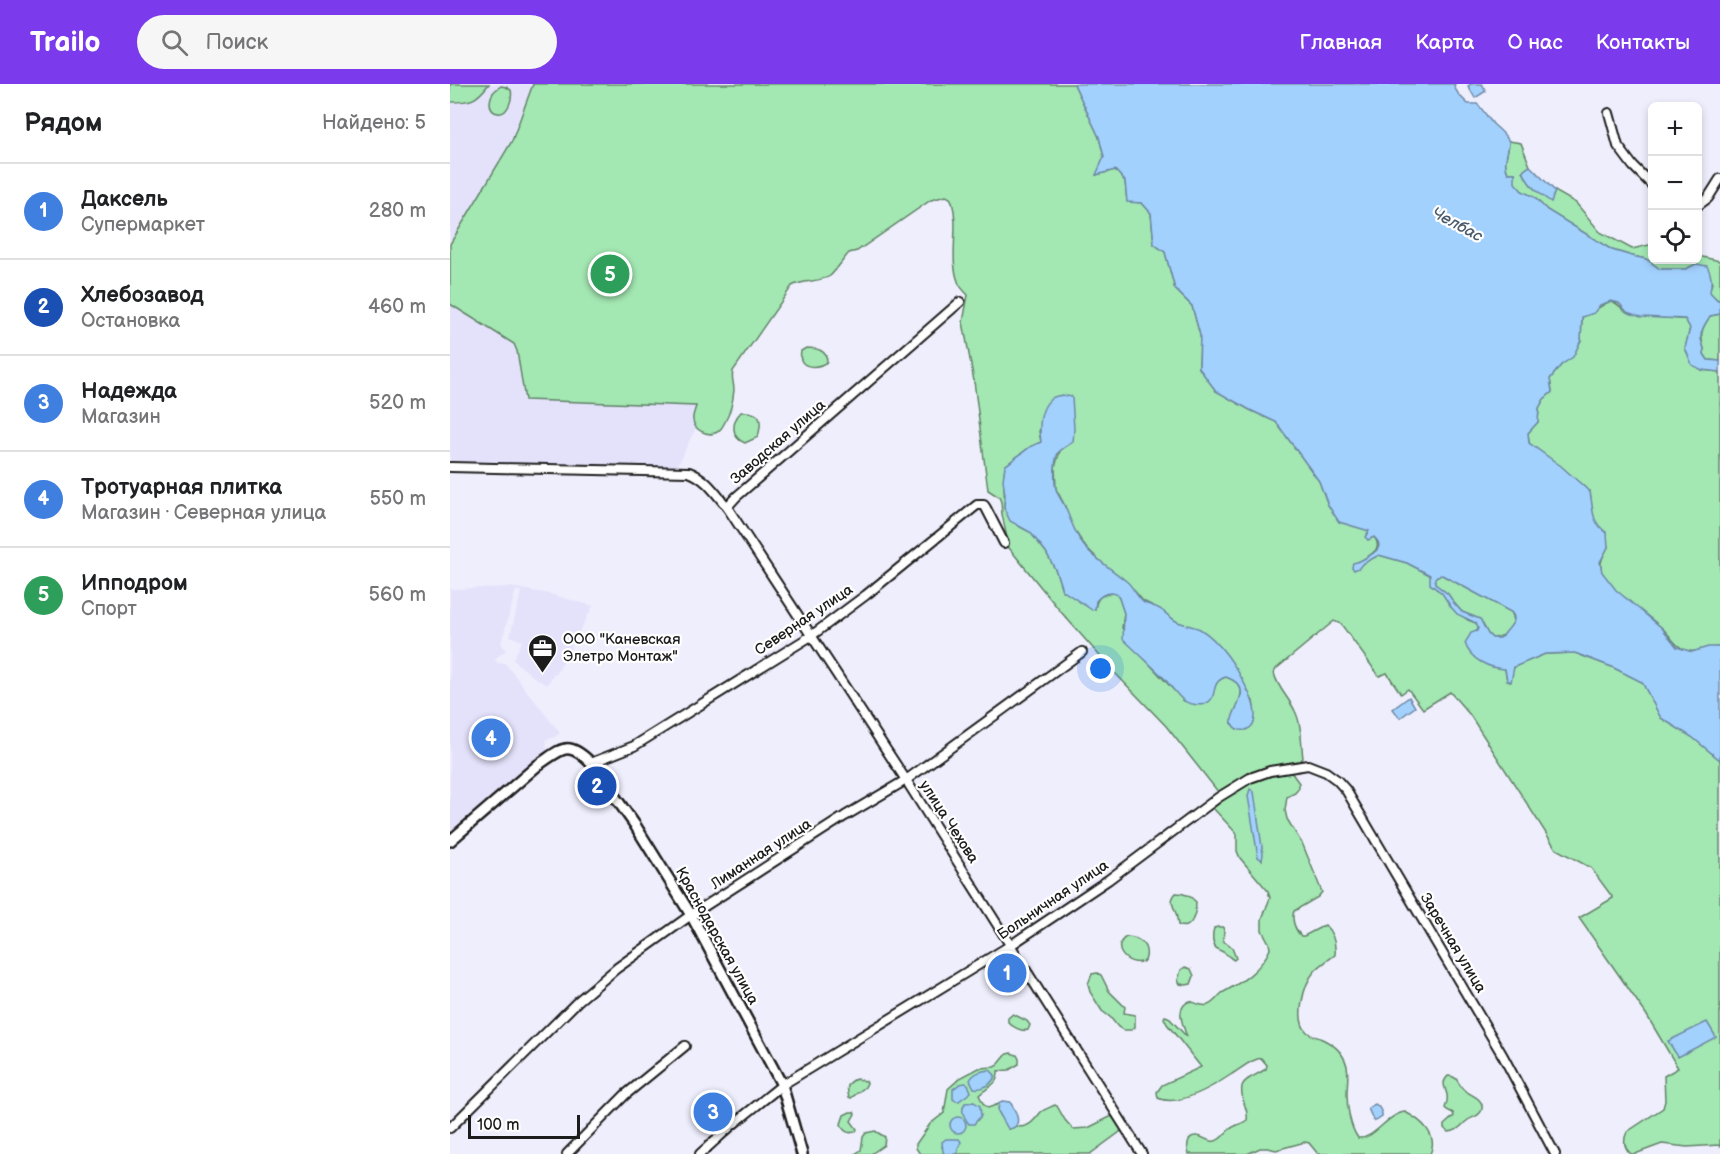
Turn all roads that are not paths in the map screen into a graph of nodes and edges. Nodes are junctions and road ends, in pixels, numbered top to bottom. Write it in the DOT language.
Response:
graph roads {
  1 [pos="1609,113"];
  2 [pos="1720,179"];
  3 [pos="1648,180"];
  4 [pos="1702,202"];
  5 [pos="960,302"];
  6 [pos="450,467"];
  7 [pos="727,507"];
  8 [pos="1004,543"];
  9 [pos="811,636"];
  10 [pos="1082,652"];
  11 [pos="591,763"];
  12 [pos="1308,765"];
  13 [pos="906,780"];
  14 [pos="450,841"];
  15 [pos="691,915"];
  16 [pos="1011,945"];
  17 [pos="685,1046"];
  18 [pos="782,1085"];
  19 [pos="450,1128"];
  20 [pos="567,1154"];
  21 [pos="700,1154"];
  22 [pos="802,1154"];
  23 [pos="1142,1154"];
  24 [pos="1555,1154"];
  1 -- 3 [label="street"];
  2 -- 4 [label="street"];
  5 -- 7 [label="street, Заводская улица"];
  6 -- 7 [label="street, Заводская улица"];
  7 -- 9 [label="street, улица Чехова"];
  8 -- 9 [label="street, Северная улица"];
  9 -- 11 [label="street, Северная улица"];
  9 -- 13 [label="street, улица Чехова"];
  10 -- 13 [label="street, Лиманная улица"];
  11 -- 14 [label="street, Краснодарская улица"];
  11 -- 15 [label="street, Краснодарская улица"];
  12 -- 16 [label="street, Больничная улица"];
  12 -- 24 [label="street, Заречная улица"];
  13 -- 15 [label="street, Лиманная улица"];
  13 -- 16 [label="street, улица Чехова"];
  15 -- 18 [label="street, Краснодарская улица"];
  15 -- 19 [label="street, Лиманная улица"];
  16 -- 18 [label="street, Больничная улица"];
  16 -- 23 [label="street, улица Чехова"];
  17 -- 20 [label="street"];
  18 -- 21 [label="street, Больничная улица"];
  18 -- 22 [label="street, Краснодарская улица"];
}
